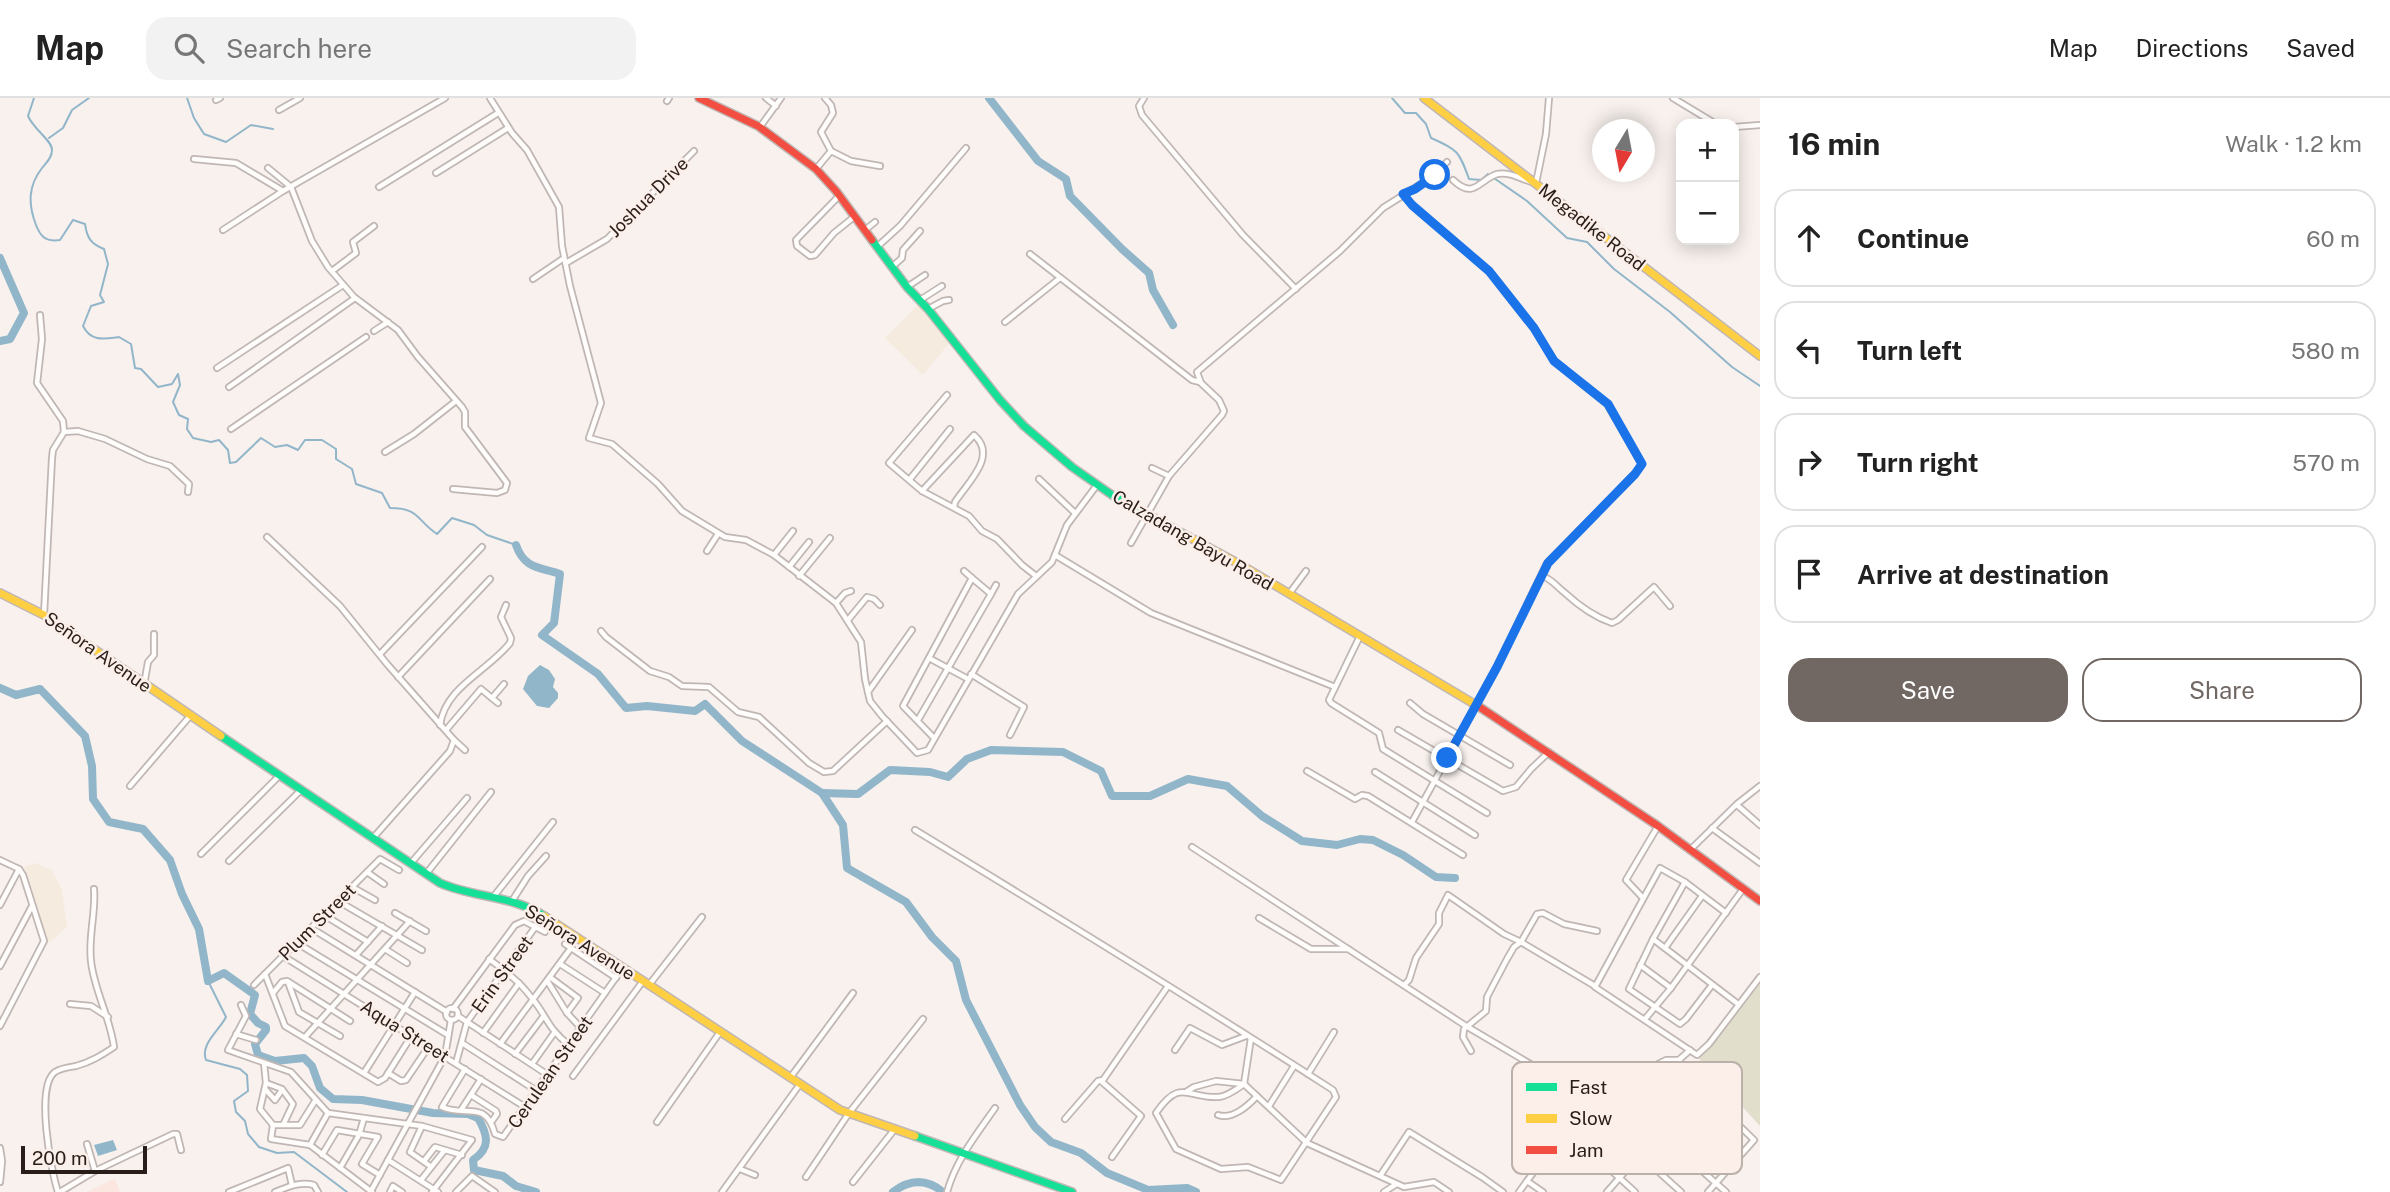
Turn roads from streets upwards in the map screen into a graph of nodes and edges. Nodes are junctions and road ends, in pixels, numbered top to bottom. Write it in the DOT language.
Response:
graph roads {
  1 [pos="300,98"];
  2 [pos="445,98"];
  3 [pos="490,98"];
  4 [pos="699,98"];
  5 [pos="766,98"];
  6 [pos="781,98"];
  7 [pos="825,98"];
  8 [pos="1144,98"];
  9 [pos="1424,98"];
  10 [pos="1549,98"];
  11 [pos="1673,98"];
  12 [pos="776,106"];
  13 [pos="279,110"];
  14 [pos="498,113"];
  15 [pos="1708,119"];
  16 [pos="1760,125"];
  17 [pos="759,127"];
  18 [pos="1739,127"];
  19 [pos="508,128"];
  20 [pos="966,148"];
  21 [pos="694,151"];
  22 [pos="831,151"];
  23 [pos="194,159"];
  24 [pos="1447,162"];
  25 [pos="880,166"];
  26 [pos="268,168"];
  27 [pos="816,169"];
  28 [pos="436,173"];
  29 [pos="1453,180"];
  30 [pos="1536,183"];
  31 [pos="291,187"];
  32 [pos="379,187"];
  33 [pos="283,191"];
  34 [pos="1403,194"];
  35 [pos="839,196"];
  36 [pos="854,217"];
  37 [pos="875,222"];
  38 [pos="374,226"];
  39 [pos="223,230"];
  40 [pos="865,230"];
  41 [pos="920,231"];
  42 [pos="878,246"];
  43 [pos="1030,254"];
  44 [pos="565,261"];
  45 [pos="893,266"];
  46 [pos="332,271"];
  47 [pos="925,275"];
  48 [pos="1060,278"];
  49 [pos="533,279"];
  50 [pos="343,285"];
  51 [pos="907,286"];
  52 [pos="942,286"];
  53 [pos="1296,289"];
  54 [pos="355,298"];
  55 [pos="920,300"];
  56 [pos="949,300"];
  57 [pos="928,309"];
  58 [pos="40,315"];
  59 [pos="388,322"];
  60 [pos="1005,322"];
  61 [pos="374,331"];
  62 [pos="366,337"];
  63 [pos="1760,356"];
  64 [pos="217,368"];
  65 [pos="1201,383"];
  66 [pos="229,387"];
  67 [pos="947,395"];
  68 [pos="456,401"];
  69 [pos="231,429"];
  70 [pos="950,429"];
  71 [pos="64,432"];
  72 [pos="385,452"];
  73 [pos="1152,468"];
  74 [pos="1169,476"];
  75 [pos="910,479"];
  76 [pos="1039,479"];
  77 [pos="1098,485"];
  78 [pos="453,488"];
  79 [pos="922,491"];
  80 [pos="188,492"];
  81 [pos="954,508"];
  82 [pos="1075,513"];
  83 [pos="1148,516"];
  84 [pos="793,531"];
  85 [pos="718,534"];
  86 [pos="267,537"];
  87 [pos="830,538"];
  88 [pos="809,542"];
  89 [pos="1131,543"];
  90 [pos="482,547"];
  91 [pos="707,551"];
  92 [pos="774,555"];
  93 [pos="1055,555"];
  94 [pos="789,567"];
  95 [pos="964,571"];
  96 [pos="1306,571"];
  97 [pos="799,576"];
  98 [pos="1036,576"];
  99 [pos="1542,576"];
  100 [pos="972,578"];
  101 [pos="490,579"];
  102 [pos="996,585"];
  103 [pos="851,591"];
  104 [pos="0,593"];
  105 [pos="991,594"];
  106 [pos="1289,595"];
  107 [pos="836,603"];
  108 [pos="880,604"];
  109 [pos="506,605"];
  110 [pos="1670,606"];
  111 [pos="44,615"];
  112 [pos="848,620"];
  113 [pos="601,631"];
  114 [pos="912,631"];
  115 [pos="154,634"];
  116 [pos="1360,636"];
  117 [pos="380,654"];
  118 [pos="929,658"];
  119 [pos="949,668"];
  120 [pos="969,676"];
  121 [pos="398,677"];
  122 [pos="504,684"];
  123 [pos="144,685"];
  124 [pos="1335,687"];
  125 [pos="868,693"];
  126 [pos="492,698"];
  127 [pos="498,703"];
  128 [pos="1410,703"];
  129 [pos="1476,705"];
  130 [pos="190,716"];
  131 [pos="918,720"];
  132 [pos="887,721"];
  133 [pos="440,725"];
  134 [pos="446,730"];
  135 [pos="1398,730"];
  136 [pos="1010,735"];
  137 [pos="1460,735"];
  138 [pos="934,738"];
  139 [pos="454,740"];
  140 [pos="465,750"];
  141 [pos="1549,752"];
  142 [pos="1447,758"];
  143 [pos="1510,765"];
  144 [pos="1307,771"];
  145 [pos="1375,772"];
  146 [pos="279,776"];
  147 [pos="1435,781"];
  148 [pos="130,786"];
  149 [pos="1760,786"];
  150 [pos="301,790"];
  151 [pos="491,792"];
  152 [pos="467,798"];
  153 [pos="1422,803"];
  154 [pos="1737,804"];
  155 [pos="1487,813"];
  156 [pos="552,822"];
  157 [pos="1412,822"];
  158 [pos="1658,825"];
  159 [pos="1760,825"];
  160 [pos="1713,828"];
  161 [pos="915,830"];
  162 [pos="1475,835"];
  163 [pos="373,838"];
  164 [pos="1192,847"];
  165 [pos="1690,850"];
  166 [pos="201,854"];
  167 [pos="1463,855"];
  168 [pos="546,856"];
  169 [pos="0,860"];
  170 [pos="229,861"];
  171 [pos="1760,863"];
  172 [pos="410,864"];
  173 [pos="19,869"];
  174 [pos="399,870"];
  175 [pos="367,872"];
  176 [pos="426,874"];
  177 [pos="1685,882"];
  178 [pos="384,884"];
  179 [pos="352,887"];
  180 [pos="94,889"];
  181 [pos="1743,889"];
  182 [pos="494,896"];
  183 [pos="1702,896"];
  184 [pos="1643,898"];
  185 [pos="1759,899"];
  186 [pos="375,900"];
  187 [pos="338,901"];
  188 [pos="512,901"];
  189 [pos="0,905"];
  190 [pos="33,906"];
  191 [pos="395,913"];
  192 [pos="1726,913"];
  193 [pos="324,915"];
  194 [pos="702,917"];
  195 [pos="1259,918"];
  196 [pos="410,922"];
  197 [pos="382,926"];
  198 [pos="536,926"];
  199 [pos="311,928"];
  200 [pos="426,931"];
  201 [pos="1597,931"];
  202 [pos="545,932"];
  203 [pos="397,936"];
  204 [pos="1653,939"];
  205 [pos="368,942"];
  206 [pos="1521,942"];
  207 [pos="297,943"];
  208 [pos="565,944"];
  209 [pos="571,948"];
  210 [pos="1665,948"];
  211 [pos="385,949"];
  212 [pos="1352,949"];
  213 [pos="422,950"];
  214 [pos="283,956"];
  215 [pos="356,956"];
  216 [pos="489,959"];
  217 [pos="407,963"];
  218 [pos="560,964"];
  219 [pos="371,965"];
  220 [pos="1640,965"];
  221 [pos="1688,965"];
  222 [pos="0,966"];
  223 [pos="505,970"];
  224 [pos="265,974"];
  225 [pos="1760,977"];
  226 [pos="358,979"];
  227 [pos="549,980"];
  228 [pos="287,981"];
  229 [pos="519,983"];
  230 [pos="646,983"];
  231 [pos="254,985"];
  232 [pos="1404,985"];
  233 [pos="1712,985"];
  234 [pos="1168,986"];
  235 [pos="1595,987"];
  236 [pos="1671,988"];
  237 [pos="415,992"];
  238 [pos="272,993"];
  239 [pos="344,993"];
  240 [pos="605,993"];
  241 [pos="853,993"];
  242 [pos="533,998"];
  243 [pos="70,1004"];
  244 [pos="1738,1004"];
  245 [pos="241,1005"];
  246 [pos="1655,1006"];
  247 [pos="331,1008"];
  248 [pos="405,1008"];
  249 [pos="453,1009"];
  250 [pos="447,1012"];
  251 [pos="567,1013"];
  252 [pos="458,1016"];
  253 [pos="543,1017"];
  254 [pos="109,1018"];
  255 [pos="923,1019"];
  256 [pos="1645,1019"];
  257 [pos="452,1020"];
  258 [pos="350,1021"];
  259 [pos="317,1022"];
  260 [pos="467,1022"];
  261 [pos="395,1024"];
  262 [pos="0,1026"];
  263 [pos="1466,1026"];
  264 [pos="581,1028"];
  265 [pos="720,1032"];
  266 [pos="1334,1032"];
  267 [pos="483,1033"];
  268 [pos="236,1034"];
  269 [pos="554,1034"];
  270 [pos="412,1035"];
  271 [pos="448,1035"];
  272 [pos="340,1036"];
  273 [pos="305,1037"];
  274 [pos="1249,1037"];
  275 [pos="256,1041"];
  276 [pos="462,1043"];
  277 [pos="500,1044"];
  278 [pos="569,1045"];
  279 [pos="429,1046"];
  280 [pos="1175,1050"];
  281 [pos="1690,1050"];
  282 [pos="1471,1051"];
  283 [pos="515,1054"];
  284 [pos="445,1056"];
  285 [pos="1680,1060"];
  286 [pos="1527,1062"];
  287 [pos="1662,1062"];
  288 [pos="1678,1062"];
  289 [pos="264,1063"];
  290 [pos="456,1063"];
  291 [pos="532,1064"];
  292 [pos="1294,1066"];
  293 [pos="466,1069"];
  294 [pos="364,1073"];
  295 [pos="388,1073"];
  296 [pos="1308,1074"];
  297 [pos="548,1075"];
  298 [pos="573,1076"];
  299 [pos="790,1078"];
  300 [pos="481,1079"];
  301 [pos="1101,1081"];
  302 [pos="800,1084"];
  303 [pos="1244,1084"];
  304 [pos="265,1086"];
  305 [pos="282,1090"];
  306 [pos="537,1091"];
  307 [pos="1186,1092"];
  308 [pos="471,1095"];
  309 [pos="1257,1096"];
  310 [pos="315,1101"];
  311 [pos="1269,1106"];
  312 [pos="526,1107"];
  313 [pos="995,1108"];
  314 [pos="461,1110"];
  315 [pos="328,1113"];
  316 [pos="849,1113"];
  317 [pos="1218,1115"];
  318 [pos="364,1118"];
  319 [pos="1065,1119"];
  320 [pos="492,1121"];
  321 [pos="657,1122"];
  322 [pos="284,1123"];
  323 [pos="408,1123"];
  324 [pos="273,1125"];
  325 [pos="422,1126"];
  326 [pos="1742,1129"];
  327 [pos="894,1130"];
  328 [pos="359,1135"];
  329 [pos="1307,1143"];
  330 [pos="87,1144"];
  331 [pos="310,1145"];
  332 [pos="0,1148"];
  333 [pos="181,1150"];
  334 [pos="444,1150"];
  335 [pos="963,1153"];
  336 [pos="1742,1153"];
  337 [pos="322,1155"];
  338 [pos="461,1155"];
  339 [pos="1112,1157"];
  340 [pos="388,1160"];
  341 [pos="1,1161"];
  342 [pos="424,1161"];
  343 [pos="430,1166"];
  344 [pos="340,1168"];
  345 [pos="740,1168"];
  346 [pos="95,1171"];
  347 [pos="1532,1174"];
  348 [pos="1615,1174"];
  349 [pos="1623,1174"];
  350 [pos="1661,1174"];
  351 [pos="1706,1174"];
  352 [pos="1724,1174"];
  353 [pos="380,1175"];
  354 [pos="755,1175"];
  355 [pos="1380,1176"];
  356 [pos="806,1177"];
  357 [pos="1620,1178"];
  358 [pos="421,1180"];
  359 [pos="1527,1181"];
  360 [pos="0,1182"];
  361 [pos="853,1182"];
  362 [pos="1716,1183"];
  363 [pos="247,1184"];
  364 [pos="295,1184"];
  365 [pos="1396,1185"];
  366 [pos="435,1191"];
  367 [pos="59,1192"];
  368 [pos="230,1192"];
  369 [pos="250,1192"];
  370 [pos="275,1192"];
  371 [pos="300,1192"];
  372 [pos="317,1192"];
  373 [pos="371,1192"];
  374 [pos="390,1192"];
  375 [pos="402,1192"];
  376 [pos="456,1192"];
  377 [pos="495,1192"];
  378 [pos="722,1192"];
  379 [pos="947,1192"];
  380 [pos="1072,1192"];
  381 [pos="1384,1192"];
  382 [pos="1449,1192"];
  383 [pos="1503,1192"];
  384 [pos="1519,1192"];
  385 [pos="1543,1192"];
  386 [pos="1606,1192"];
  387 [pos="1635,1192"];
  388 [pos="1681,1192"];
  389 [pos="1708,1192"];
  390 [pos="1726,1192"];
  1 -- 13 [label="street"];
  2 -- 31 [label="street"];
  3 -- 14 [label="street"];
  4 -- 17 [label="street, Calzadang Bayu Road"];
  5 -- 12 [label="street"];
  6 -- 12 [label="street"];
  7 -- 22 [label="street"];
  8 -- 53 [label="street"];
  9 -- 30 [label="street, Megadike Road"];
  10 -- 30 [label="street"];
  11 -- 15 [label="street"];
  12 -- 17 [label="street"];
  14 -- 19 [label="street"];
  14 -- 32 [label="street"];
  16 -- 18 [label="street"];
  17 -- 27 [label="street, Calzadang Bayu Road"];
  19 -- 28 [label="street"];
  19 -- 44 [label="street"];
  20 -- 42 [label="street"];
  21 -- 44 [label="street, Joshua Drive"];
  22 -- 25 [label="street"];
  22 -- 27 [label="street"];
  23 -- 33 [label="street"];
  24 -- 34 [label="street"];
  26 -- 31 [label="street"];
  27 -- 35 [label="street, Calzadang Bayu Road"];
  29 -- 30 [label="street"];
  30 -- 63 [label="street, Megadike Road"];
  31 -- 33 [label="street"];
  31 -- 46 [label="street"];
  33 -- 39 [label="street"];
  34 -- 53 [label="street"];
  34 -- 99 [label="street"];
  35 -- 36 [label="street, Calzadang Bayu Road"];
  35 -- 36 [label="street"];
  36 -- 40 [label="street, Calzadang Bayu Road"];
  37 -- 40 [label="street"];
  38 -- 46 [label="street"];
  40 -- 42 [label="street, Calzadang Bayu Road"];
  41 -- 45 [label="street"];
  42 -- 45 [label="street, Calzadang Bayu Road"];
  43 -- 48 [label="street"];
  44 -- 49 [label="street, Joshua Drive"];
  44 -- 85 [label="street"];
  45 -- 51 [label="street, Calzadang Bayu Road"];
  46 -- 50 [label="street"];
  47 -- 51 [label="street"];
  48 -- 60 [label="street"];
  48 -- 65 [label="street"];
  50 -- 54 [label="street"];
  50 -- 64 [label="street"];
  51 -- 55 [label="street, Calzadang Bayu Road"];
  52 -- 55 [label="street"];
  53 -- 65 [label="street"];
  54 -- 59 [label="street"];
  54 -- 66 [label="street"];
  55 -- 57 [label="street, Calzadang Bayu Road"];
  56 -- 57 [label="street"];
  57 -- 77 [label="street, Calzadang Bayu Road"];
  58 -- 71 [label="street"];
  59 -- 61 [label="street"];
  59 -- 68 [label="street"];
  62 -- 69 [label="street"];
  65 -- 74 [label="street"];
  67 -- 75 [label="street"];
  68 -- 72 [label="street"];
  68 -- 78 [label="street"];
  70 -- 75 [label="street"];
  71 -- 80 [label="street"];
  71 -- 111 [label="street"];
  73 -- 74 [label="street"];
  74 -- 83 [label="street"];
  75 -- 79 [label="street"];
  76 -- 82 [label="street"];
  77 -- 82 [label="street"];
  77 -- 83 [label="street, Calzadang Bayu Road"];
  79 -- 81 [label="street"];
  79 -- 81 [label="street"];
  81 -- 98 [label="street"];
  82 -- 93 [label="street"];
  83 -- 89 [label="street"];
  83 -- 106 [label="street, Calzadang Bayu Road"];
  84 -- 92 [label="street"];
  85 -- 91 [label="street"];
  85 -- 92 [label="street"];
  86 -- 117 [label="street"];
  87 -- 97 [label="street"];
  88 -- 94 [label="street"];
  90 -- 117 [label="street"];
  92 -- 94 [label="street"];
  93 -- 98 [label="street"];
  93 -- 124 [label="street"];
  94 -- 97 [label="street"];
  95 -- 100 [label="street"];
  96 -- 106 [label="street"];
  97 -- 107 [label="street"];
  98 -- 120 [label="street"];
  99 -- 110 [label="street"];
  99 -- 129 [label="street"];
  100 -- 105 [label="street"];
  100 -- 118 [label="street"];
  101 -- 121 [label="street"];
  102 -- 105 [label="street"];
  103 -- 107 [label="street"];
  104 -- 111 [label="street, Señora Avenue"];
  105 -- 119 [label="street"];
  106 -- 116 [label="street, Calzadang Bayu Road"];
  107 -- 112 [label="street"];
  108 -- 112 [label="street"];
  109 -- 133 [label="street"];
  111 -- 123 [label="street, Señora Avenue"];
  112 -- 125 [label="street"];
  113 -- 132 [label="street"];
  114 -- 125 [label="street"];
  115 -- 123 [label="street"];
  116 -- 124 [label="street"];
  116 -- 129 [label="street, Calzadang Bayu Road"];
  117 -- 121 [label="street"];
  118 -- 119 [label="street"];
  118 -- 131 [label="street"];
  119 -- 120 [label="street"];
  119 -- 131 [label="street"];
  120 -- 136 [label="street"];
  120 -- 138 [label="street"];
  121 -- 133 [label="street"];
  122 -- 126 [label="street"];
  123 -- 130 [label="street, Señora Avenue"];
  124 -- 147 [label="street"];
  125 -- 132 [label="street"];
  126 -- 127 [label="street"];
  126 -- 134 [label="street"];
  128 -- 137 [label="street"];
  129 -- 137 [label="street"];
  129 -- 141 [label="street, Calzadang Bayu Road"];
  130 -- 146 [label="street, Señora Avenue"];
  130 -- 148 [label="street"];
  131 -- 138 [label="street"];
  132 -- 138 [label="street"];
  133 -- 134 [label="street"];
  134 -- 139 [label="street"];
  135 -- 142 [label="street"];
  137 -- 142 [label="street"];
  137 -- 143 [label="street"];
  139 -- 140 [label="street"];
  139 -- 163 [label="street"];
  141 -- 142 [label="street"];
  141 -- 158 [label="street, Calzadang Bayu Road"];
  142 -- 147 [label="street"];
  144 -- 157 [label="street"];
  145 -- 153 [label="street"];
  146 -- 150 [label="street, Señora Avenue"];
  146 -- 166 [label="street"];
  147 -- 153 [label="street"];
  147 -- 155 [label="street"];
  149 -- 154 [label="street"];
  150 -- 163 [label="street, Señora Avenue"];
  150 -- 170 [label="street"];
  151 -- 176 [label="street"];
  152 -- 172 [label="street"];
  153 -- 157 [label="street"];
  153 -- 162 [label="street"];
  154 -- 159 [label="street"];
  154 -- 160 [label="street"];
  156 -- 182 [label="street"];
  157 -- 167 [label="street"];
  158 -- 165 [label="street, Calzadang Bayu Road"];
  158 -- 184 [label="street"];
  160 -- 165 [label="street"];
  160 -- 171 [label="street"];
  161 -- 234 [label="street"];
  163 -- 172 [label="street, Señora Avenue"];
  164 -- 212 [label="street"];
  165 -- 181 [label="street, Calzadang Bayu Road"];
  168 -- 188 [label="street"];
  169 -- 173 [label="street"];
  172 -- 176 [label="street, Señora Avenue"];
  173 -- 189 [label="street"];
  173 -- 190 [label="street"];
  174 -- 175 [label="street, Plum Street"];
  175 -- 178 [label="street"];
  175 -- 179 [label="street, Plum Street"];
  176 -- 182 [label="street, Señora Avenue"];
  177 -- 183 [label="street"];
  177 -- 184 [label="street"];
  177 -- 204 [label="street"];
  179 -- 186 [label="street"];
  179 -- 187 [label="street, Plum Street"];
  180 -- 254 [label="street"];
  181 -- 185 [label="street, Calzadang Bayu Road"];
  181 -- 192 [label="street"];
  182 -- 188 [label="street, Señora Avenue"];
  183 -- 192 [label="street"];
  183 -- 210 [label="street"];
  184 -- 235 [label="street"];
  187 -- 193 [label="street, Plum Street"];
  187 -- 197 [label="street"];
  188 -- 230 [label="street, Señora Avenue"];
  190 -- 222 [label="street"];
  190 -- 262 [label="street"];
  191 -- 196 [label="street"];
  192 -- 221 [label="street"];
  193 -- 199 [label="street, Plum Street"];
  193 -- 205 [label="street"];
  194 -- 230 [label="street"];
  195 -- 212 [label="street"];
  196 -- 200 [label="street"];
  196 -- 203 [label="street"];
  197 -- 203 [label="street"];
  197 -- 205 [label="street"];
  198 -- 202 [label="street"];
  198 -- 216 [label="street"];
  198 -- 223 [label="street, Erin Street"];
  199 -- 207 [label="street, Plum Street"];
  199 -- 215 [label="street"];
  201 -- 206 [label="street"];
  203 -- 211 [label="street"];
  203 -- 213 [label="street"];
  204 -- 210 [label="street"];
  204 -- 220 [label="street"];
  205 -- 215 [label="street"];
  206 -- 232 [label="street"];
  206 -- 235 [label="street"];
  206 -- 263 [label="street"];
  207 -- 214 [label="street, Plum Street"];
  207 -- 226 [label="street"];
  208 -- 209 [label="street"];
  209 -- 218 [label="street"];
  209 -- 240 [label="street, Cerulean Street"];
  210 -- 221 [label="street"];
  211 -- 217 [label="street"];
  211 -- 219 [label="street"];
  212 -- 232 [label="street"];
  214 -- 224 [label="street, Plum Street"];
  214 -- 239 [label="street, Aqua Street"];
  215 -- 219 [label="street"];
  216 -- 223 [label="street"];
  216 -- 249 [label="street"];
  218 -- 227 [label="street"];
  218 -- 240 [label="street"];
  219 -- 226 [label="street"];
  219 -- 237 [label="street"];
  220 -- 236 [label="street"];
  220 -- 246 [label="street"];
  221 -- 233 [label="street"];
  221 -- 236 [label="street"];
  223 -- 229 [label="street"];
  223 -- 260 [label="street, Erin Street"];
  224 -- 231 [label="street, Plum Street"];
  224 -- 238 [label="street"];
  225 -- 244 [label="street"];
  226 -- 239 [label="street"];
  226 -- 248 [label="street"];
  227 -- 242 [label="street"];
  227 -- 251 [label="street"];
  227 -- 251 [label="street"];
  228 -- 238 [label="street"];
  228 -- 247 [label="street"];
  228 -- 259 [label="street"];
  229 -- 242 [label="street"];
  229 -- 267 [label="street"];
  230 -- 265 [label="street, Señora Avenue"];
  230 -- 298 [label="street"];
  232 -- 263 [label="street"];
  233 -- 244 [label="street"];
  233 -- 246 [label="street"];
  234 -- 274 [label="street"];
  234 -- 301 [label="street"];
  235 -- 256 [label="street"];
  236 -- 246 [label="street"];
  237 -- 248 [label="street"];
  237 -- 250 [label="street"];
  238 -- 273 [label="street"];
  239 -- 247 [label="street"];
  239 -- 261 [label="street, Aqua Street"];
  240 -- 264 [label="street, Cerulean Street"];
  241 -- 299 [label="street"];
  242 -- 253 [label="street"];
  242 -- 277 [label="street"];
  243 -- 254 [label="street"];
  244 -- 281 [label="street"];
  245 -- 268 [label="street"];
  246 -- 256 [label="street"];
  247 -- 258 [label="street"];
  247 -- 259 [label="street"];
  248 -- 261 [label="street"];
  248 -- 271 [label="street"];
  249 -- 250 [label="street"];
  249 -- 252 [label="street"];
  250 -- 257 [label="street"];
  251 -- 264 [label="street"];
  252 -- 257 [label="street"];
  252 -- 260 [label="street"];
  253 -- 269 [label="street"];
  253 -- 283 [label="street"];
  254 -- 367 [label="street"];
  255 -- 316 [label="street"];
  256 -- 281 [label="street"];
  257 -- 271 [label="street"];
  259 -- 272 [label="street"];
  259 -- 273 [label="street"];
  260 -- 267 [label="street"];
  260 -- 276 [label="street, Erin Street"];
  261 -- 270 [label="street, Aqua Street"];
  261 -- 294 [label="street"];
  263 -- 282 [label="street"];
  263 -- 286 [label="street"];
  264 -- 278 [label="street, Cerulean Street"];
  265 -- 299 [label="street, Señora Avenue"];
  265 -- 321 [label="street"];
  266 -- 296 [label="street"];
  267 -- 277 [label="street"];
  268 -- 275 [label="street"];
  268 -- 289 [label="street"];
  269 -- 278 [label="street"];
  269 -- 291 [label="street"];
  270 -- 279 [label="street, Aqua Street"];
  270 -- 295 [label="street"];
  271 -- 284 [label="street"];
  273 -- 294 [label="street"];
  274 -- 280 [label="street"];
  274 -- 292 [label="street"];
  274 -- 303 [label="street"];
  276 -- 290 [label="street, Erin Street"];
  276 -- 306 [label="street"];
  277 -- 283 [label="street"];
  278 -- 297 [label="street, Cerulean Street"];
  279 -- 284 [label="street, Aqua Street"];
  279 -- 295 [label="street"];
  281 -- 285 [label="street"];
  283 -- 291 [label="street"];
  284 -- 290 [label="street, Aqua Street"];
  284 -- 323 [label="street"];
  285 -- 287 [label="street"];
  285 -- 288 [label="street"];
  289 -- 304 [label="street"];
  289 -- 310 [label="street"];
  290 -- 293 [label="street, Aqua Street"];
  291 -- 297 [label="street"];
  292 -- 296 [label="street"];
  292 -- 311 [label="street"];
  293 -- 300 [label="street, Aqua Street"];
  293 -- 314 [label="street, Cerulean Street"];
  294 -- 295 [label="street"];
  296 -- 329 [label="street"];
  297 -- 306 [label="street, Cerulean Street"];
  299 -- 302 [label="street, Señora Avenue"];
  300 -- 308 [label="street"];
  300 -- 312 [label="street, Aqua Street"];
  301 -- 319 [label="street"];
  301 -- 339 [label="street"];
  302 -- 316 [label="street, Señora Avenue"];
  302 -- 345 [label="street"];
  303 -- 307 [label="street"];
  303 -- 307 [label="street"];
  303 -- 309 [label="street"];
  304 -- 305 [label="street"];
  304 -- 305 [label="street"];
  304 -- 324 [label="street"];
  305 -- 322 [label="street"];
  306 -- 312 [label="street, Cerulean Street"];
  307 -- 329 [label="street"];
  308 -- 314 [label="street"];
  308 -- 320 [label="street"];
  309 -- 311 [label="street"];
  309 -- 317 [label="street"];
  310 -- 315 [label="street"];
  310 -- 322 [label="street"];
  311 -- 329 [label="street"];
  312 -- 320 [label="street, Cerulean Street"];
  313 -- 335 [label="street"];
  314 -- 320 [label="street, Cerulean Street"];
  315 -- 318 [label="street"];
  315 -- 331 [label="street"];
  316 -- 327 [label="street, Señora Avenue"];
  316 -- 356 [label="street"];
  318 -- 323 [label="street"];
  318 -- 328 [label="street"];
  322 -- 324 [label="street"];
  323 -- 325 [label="street"];
  323 -- 340 [label="street"];
  324 -- 331 [label="street"];
  325 -- 338 [label="street"];
  325 -- 342 [label="street"];
  326 -- 336 [label="street"];
  327 -- 335 [label="street, Señora Avenue"];
  327 -- 361 [label="street"];
  328 -- 337 [label="street"];
  328 -- 344 [label="street"];
  328 -- 353 [label="street"];
  329 -- 355 [label="street"];
  330 -- 346 [label="street"];
  331 -- 337 [label="street"];
  332 -- 341 [label="street"];
  333 -- 346 [label="street"];
  334 -- 338 [label="street"];
  334 -- 342 [label="street"];
  334 -- 343 [label="street"];
  335 -- 379 [label="street"];
  335 -- 380 [label="street, Señora Avenue"];
  337 -- 344 [label="street"];
  338 -- 366 [label="street"];
  340 -- 353 [label="street"];
  340 -- 358 [label="street"];
  341 -- 360 [label="street"];
  342 -- 343 [label="street"];
  343 -- 358 [label="street"];
  344 -- 373 [label="street"];
  345 -- 354 [label="street"];
  345 -- 378 [label="street"];
  346 -- 367 [label="street"];
  347 -- 359 [label="street"];
  348 -- 357 [label="street"];
  349 -- 357 [label="street"];
  350 -- 388 [label="street"];
  351 -- 362 [label="street"];
  352 -- 362 [label="street"];
  353 -- 373 [label="street"];
  355 -- 365 [label="street"];
  355 -- 383 [label="street"];
  357 -- 386 [label="street"];
  357 -- 387 [label="street"];
  358 -- 366 [label="street"];
  359 -- 384 [label="street"];
  359 -- 385 [label="street"];
  362 -- 389 [label="street"];
  362 -- 390 [label="street"];
  363 -- 364 [label="street"];
  363 -- 368 [label="street"];
  363 -- 369 [label="street"];
  364 -- 370 [label="street"];
  364 -- 371 [label="street"];
  364 -- 372 [label="street"];
  365 -- 381 [label="street"];
  365 -- 382 [label="street"];
  374 -- 375 [label="street"];
  376 -- 377 [label="street"];
}
